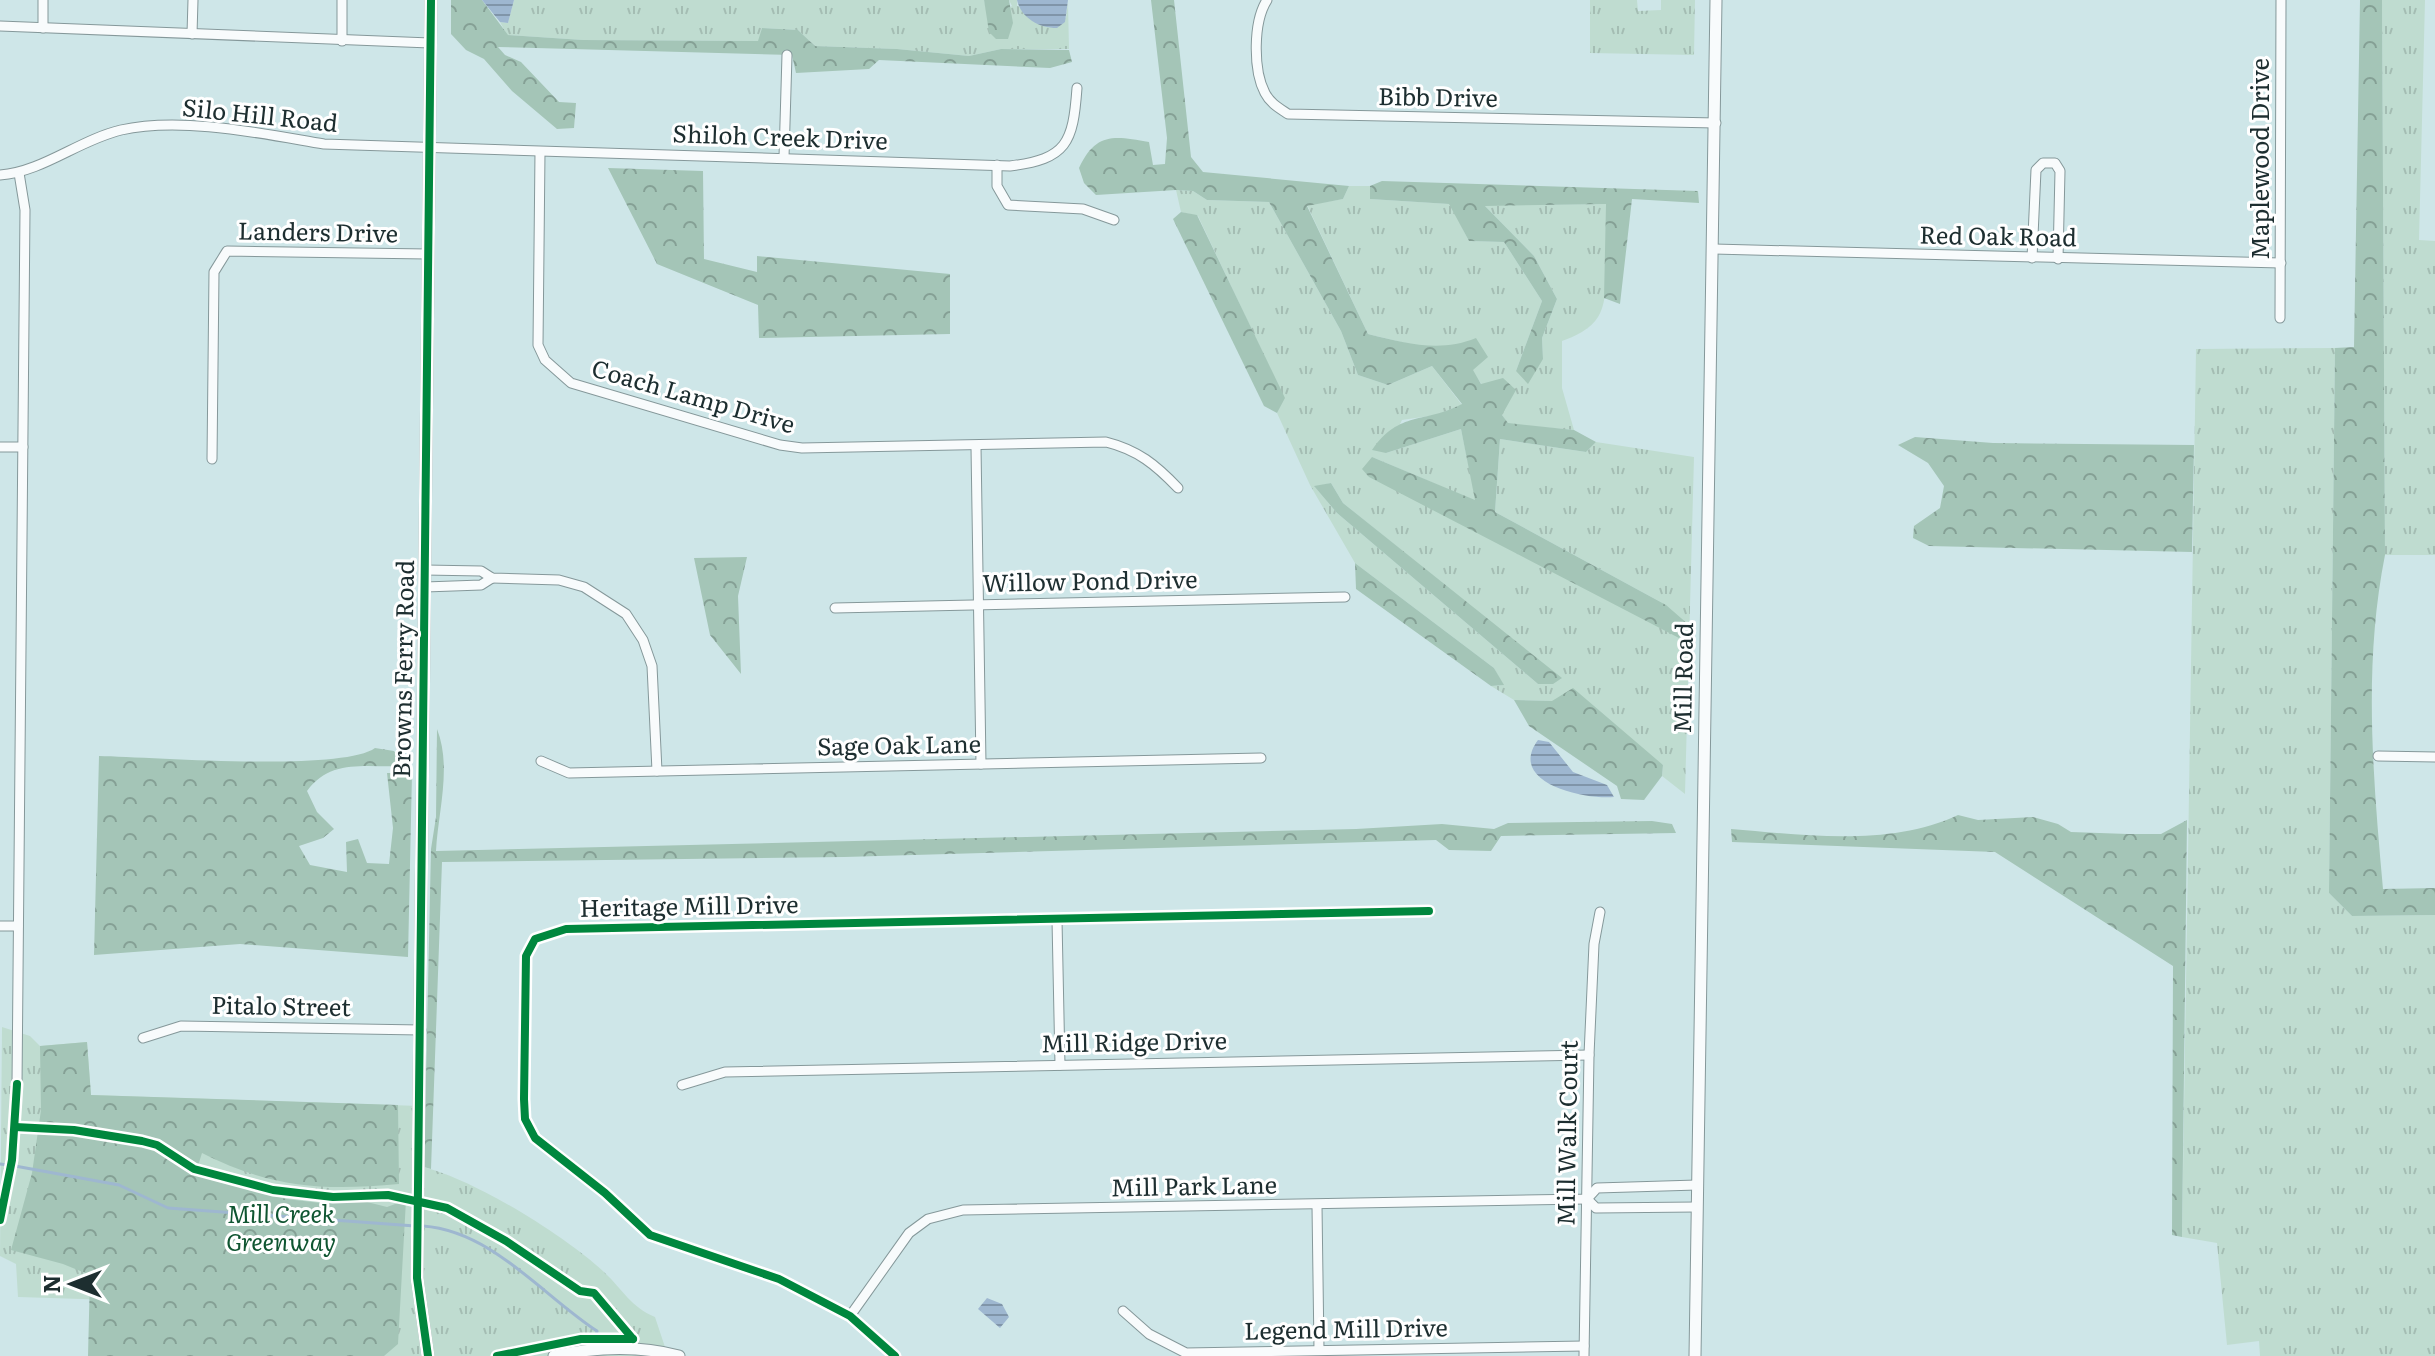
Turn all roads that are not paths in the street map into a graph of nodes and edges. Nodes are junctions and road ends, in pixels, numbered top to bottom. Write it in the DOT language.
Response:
graph roads {
  1 [pos="43,0"];
  2 [pos="193,0"];
  3 [pos="342,0"];
  4 [pos="431,0"];
  5 [pos="1267,0"];
  6 [pos="1716,0"];
  7 [pos="2281,0"];
  8 [pos="0,26"];
  9 [pos="43,28"];
  10 [pos="192,34"];
  11 [pos="342,41"];
  12 [pos="430,43"];
  13 [pos="787,55"];
  14 [pos="1077,88"];
  15 [pos="1716,123"];
  16 [pos="429,146"];
  17 [pos="540,152"];
  18 [pos="784,157"];
  19 [pos="997,165"];
  20 [pos="19,173"];
  21 [pos="0,175"];
  22 [pos="1114,220"];
  23 [pos="1714,249"];
  24 [pos="428,254"];
  25 [pos="2032,258"];
  26 [pos="2058,259"];
  27 [pos="2281,263"];
  28 [pos="2280,318"];
  29 [pos="0,447"];
  30 [pos="23,447"];
  31 [pos="976,447"];
  32 [pos="212,459"];
  33 [pos="1178,488"];
  34 [pos="425,570"];
  35 [pos="492,578"];
  36 [pos="425,587"];
  37 [pos="1345,597"];
  38 [pos="980,605"];
  39 [pos="835,608"];
  40 [pos="2378,756"];
  41 [pos="2435,757"];
  42 [pos="1261,758"];
  43 [pos="541,761"];
  44 [pos="981,764"];
  45 [pos="657,771"];
  46 [pos="1429,911"];
  47 [pos="1600,912"];
  48 [pos="1057,920"];
  49 [pos="0,926"];
  50 [pos="18,926"];
  51 [pos="421,1030"];
  52 [pos="143,1038"];
  53 [pos="1589,1055"];
  54 [pos="1060,1065"];
  55 [pos="17,1084"];
  56 [pos="682,1085"];
  57 [pos="1697,1185"];
  58 [pos="1587,1199"];
  59 [pos="1317,1206"];
  60 [pos="1696,1207"];
  61 [pos="1123,1311"];
  62 [pos="850,1316"];
  63 [pos="1319,1350"];
  64 [pos="1584,1351"];
  65 [pos="428,1356"];
  66 [pos="554,1356"];
  67 [pos="679,1356"];
  68 [pos="895,1356"];
  69 [pos="1695,1356"];
  1 -- 9 [label="street"];
  2 -- 10 [label="street"];
  3 -- 11 [label="street"];
  4 -- 12 [label="street, Browns Ferry Road"];
  5 -- 15 [label="street, Bibb Drive"];
  6 -- 15 [label="street, Mill Road"];
  7 -- 27 [label="street, Maplewood Drive"];
  8 -- 9 [label="street"];
  9 -- 10 [label="street"];
  10 -- 11 [label="street"];
  11 -- 12 [label="street"];
  12 -- 16 [label="street, Browns Ferry Road"];
  13 -- 18 [label="street"];
  14 -- 19 [label="street, Shiloh Creek Drive"];
  15 -- 23 [label="street, Mill Road"];
  16 -- 17 [label="street, Shiloh Creek Drive"];
  16 -- 20 [label="street, Silo Hill Road"];
  16 -- 24 [label="street, Browns Ferry Road"];
  17 -- 18 [label="street, Shiloh Creek Drive"];
  17 -- 31 [label="street, Coach Lamp Drive"];
  18 -- 19 [label="street, Shiloh Creek Drive"];
  19 -- 22 [label="street"];
  20 -- 21 [label="street, Silo Hill Road"];
  20 -- 30 [label="street"];
  23 -- 25 [label="street, Red Oak Road"];
  23 -- 57 [label="street, Mill Road"];
  24 -- 32 [label="street, Landers Drive"];
  24 -- 34 [label="street, Browns Ferry Road"];
  25 -- 26 [label="street, Red Oak Road"];
  25 -- 26 [label="street"];
  26 -- 27 [label="street, Red Oak Road"];
  27 -- 28 [label="street, Maplewood Drive"];
  29 -- 30 [label="street"];
  30 -- 50 [label="street"];
  31 -- 33 [label="street, Coach Lamp Drive"];
  31 -- 38 [label="street"];
  34 -- 35 [label="street"];
  34 -- 36 [label="street, Browns Ferry Road"];
  35 -- 36 [label="street"];
  35 -- 45 [label="street"];
  36 -- 51 [label="street, Browns Ferry Road"];
  37 -- 38 [label="street, Willow Pond Drive"];
  38 -- 39 [label="street, Willow Pond Drive"];
  38 -- 44 [label="street"];
  40 -- 41 [label="street"];
  42 -- 44 [label="street, Sage Oak Lane"];
  43 -- 45 [label="street, Sage Oak Lane"];
  44 -- 45 [label="street, Sage Oak Lane"];
  46 -- 48 [label="street, Heritage Mill Drive"];
  47 -- 53 [label="street, Mill Walk Court"];
  48 -- 54 [label="street"];
  48 -- 62 [label="street, Heritage Mill Drive"];
  49 -- 50 [label="street"];
  50 -- 55 [label="street"];
  51 -- 52 [label="street, Pitalo Street"];
  51 -- 65 [label="street, Browns Ferry Road"];
  53 -- 54 [label="street, Mill Ridge Drive"];
  53 -- 58 [label="street, Mill Walk Court"];
  54 -- 56 [label="street, Mill Ridge Drive"];
  57 -- 58 [label="street, Mill Park Lane"];
  57 -- 60 [label="street, Mill Road"];
  58 -- 59 [label="street, Mill Park Lane"];
  58 -- 60 [label="street, Mill Park Lane"];
  58 -- 64 [label="street, Mill Walk Court"];
  59 -- 62 [label="street, Mill Park Lane"];
  59 -- 63 [label="street"];
  60 -- 69 [label="street, Mill Road"];
  61 -- 63 [label="street, Legend Mill Drive"];
  62 -- 68 [label="street, Heritage Mill Drive"];
  63 -- 64 [label="street, Legend Mill Drive"];
  66 -- 67 [label="street"];
}
